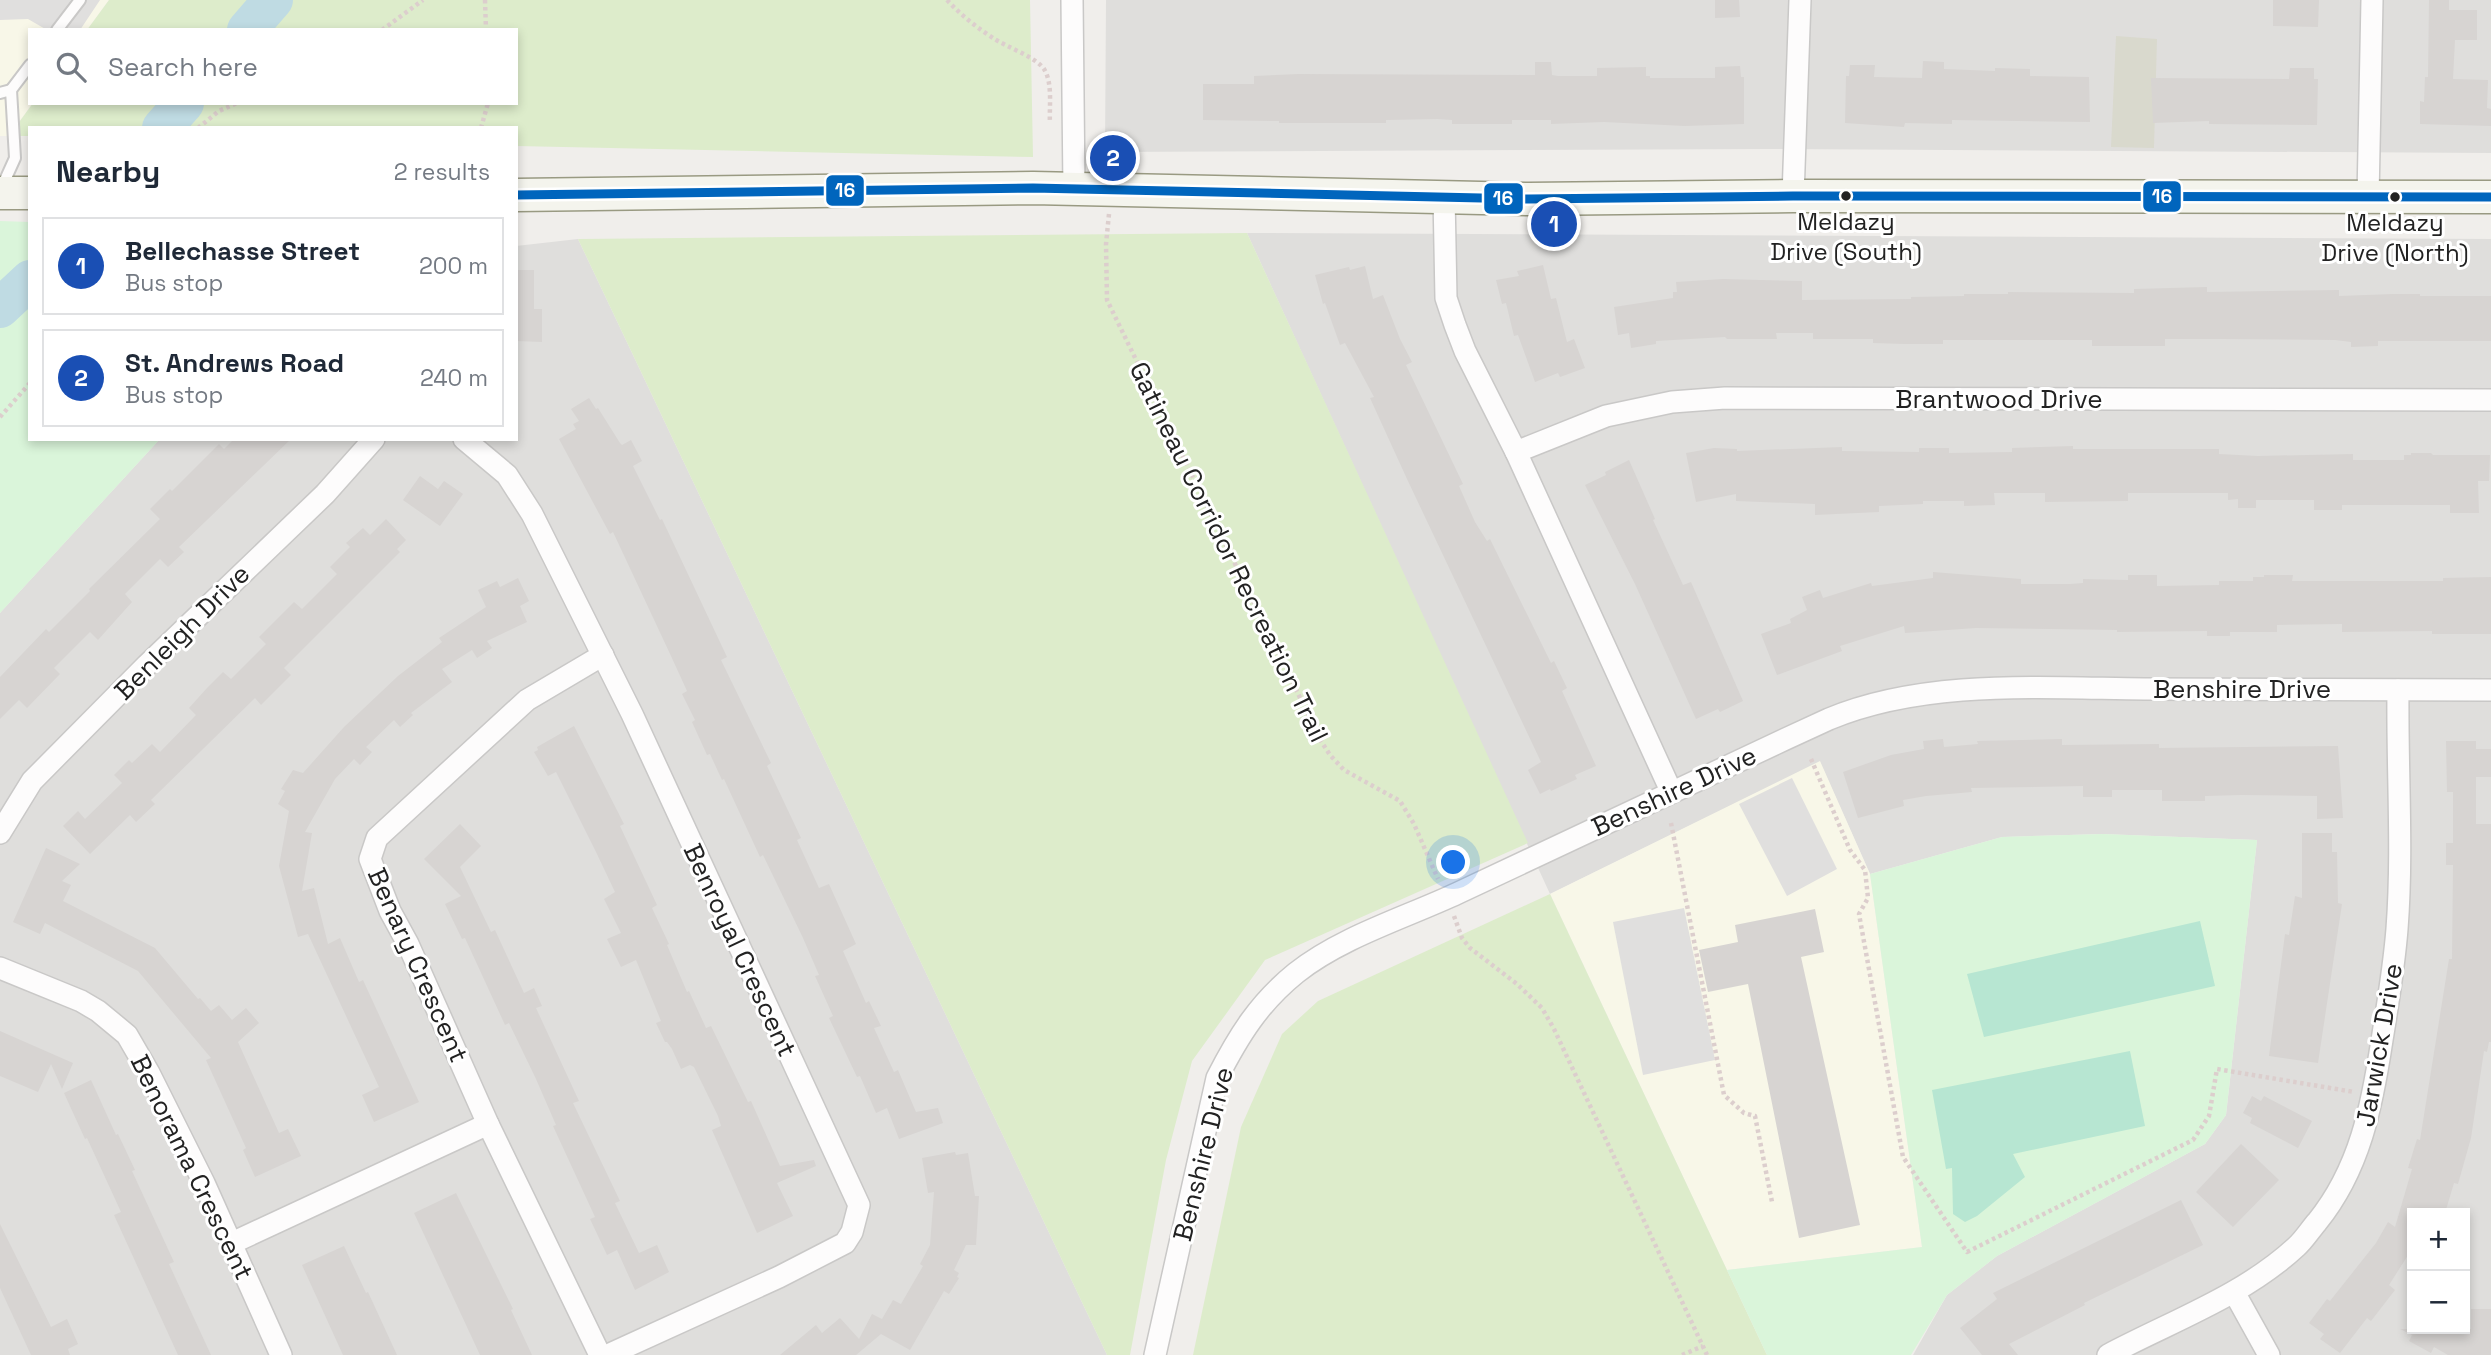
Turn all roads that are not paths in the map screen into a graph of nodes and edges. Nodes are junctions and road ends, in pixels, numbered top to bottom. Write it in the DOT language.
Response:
graph roads {
  1 [pos="80,0"];
  2 [pos="1072,0"];
  3 [pos="1800,0"];
  4 [pos="2372,0"];
  5 [pos="59,28"];
  6 [pos="28,67"];
  7 [pos="5,91"];
  8 [pos="1074,190"];
  9 [pos="0,192"];
  10 [pos="28,192"];
  11 [pos="518,195"];
  12 [pos="1444,196"];
  13 [pos="1793,196"];
  14 [pos="2368,197"];
  15 [pos="2491,197"];
  16 [pos="2491,400"];
  17 [pos="372,441"];
  18 [pos="466,441"];
  19 [pos="1516,453"];
  20 [pos="604,655"];
  21 [pos="2398,690"];
  22 [pos="2491,690"];
  23 [pos="1671,792"];
  24 [pos="0,833"];
  25 [pos="0,968"];
  26 [pos="488,1124"];
  27 [pos="232,1243"];
  28 [pos="2234,1292"];
  29 [pos="281,1355"];
  30 [pos="600,1355"];
  31 [pos="608,1355"];
  32 [pos="1155,1355"];
  33 [pos="2108,1355"];
  34 [pos="2269,1355"];
  1 -- 5 [label="lane"];
  2 -- 8 [label="street"];
  3 -- 13 [label="street"];
  4 -- 14 [label="street"];
  6 -- 7 [label="lane"];
  7 -- 9 [label="lane"];
  8 -- 11 [label="main road"];
  8 -- 12 [label="main road"];
  9 -- 10 [label="main road"];
  12 -- 13 [label="main road"];
  12 -- 19 [label="street"];
  13 -- 14 [label="main road"];
  14 -- 15 [label="main road"];
  16 -- 19 [label="street, Brantwood Drive"];
  17 -- 24 [label="street, Benleigh Drive"];
  18 -- 20 [label="street, Benroyal Crescent"];
  19 -- 23 [label="street"];
  20 -- 26 [label="street, Benary Crescent"];
  20 -- 31 [label="street, Benroyal Crescent"];
  21 -- 22 [label="street, Benshire Drive"];
  21 -- 23 [label="street, Benshire Drive"];
  21 -- 28 [label="street, Jarwick Drive"];
  23 -- 32 [label="street, Benshire Drive"];
  25 -- 27 [label="street, Benorama Crescent"];
  26 -- 27 [label="street"];
  26 -- 30 [label="street, Benary Crescent"];
  27 -- 29 [label="street, Benorama Crescent"];
  28 -- 33 [label="street, Jarwick Drive"];
  28 -- 34 [label="street"];
}
